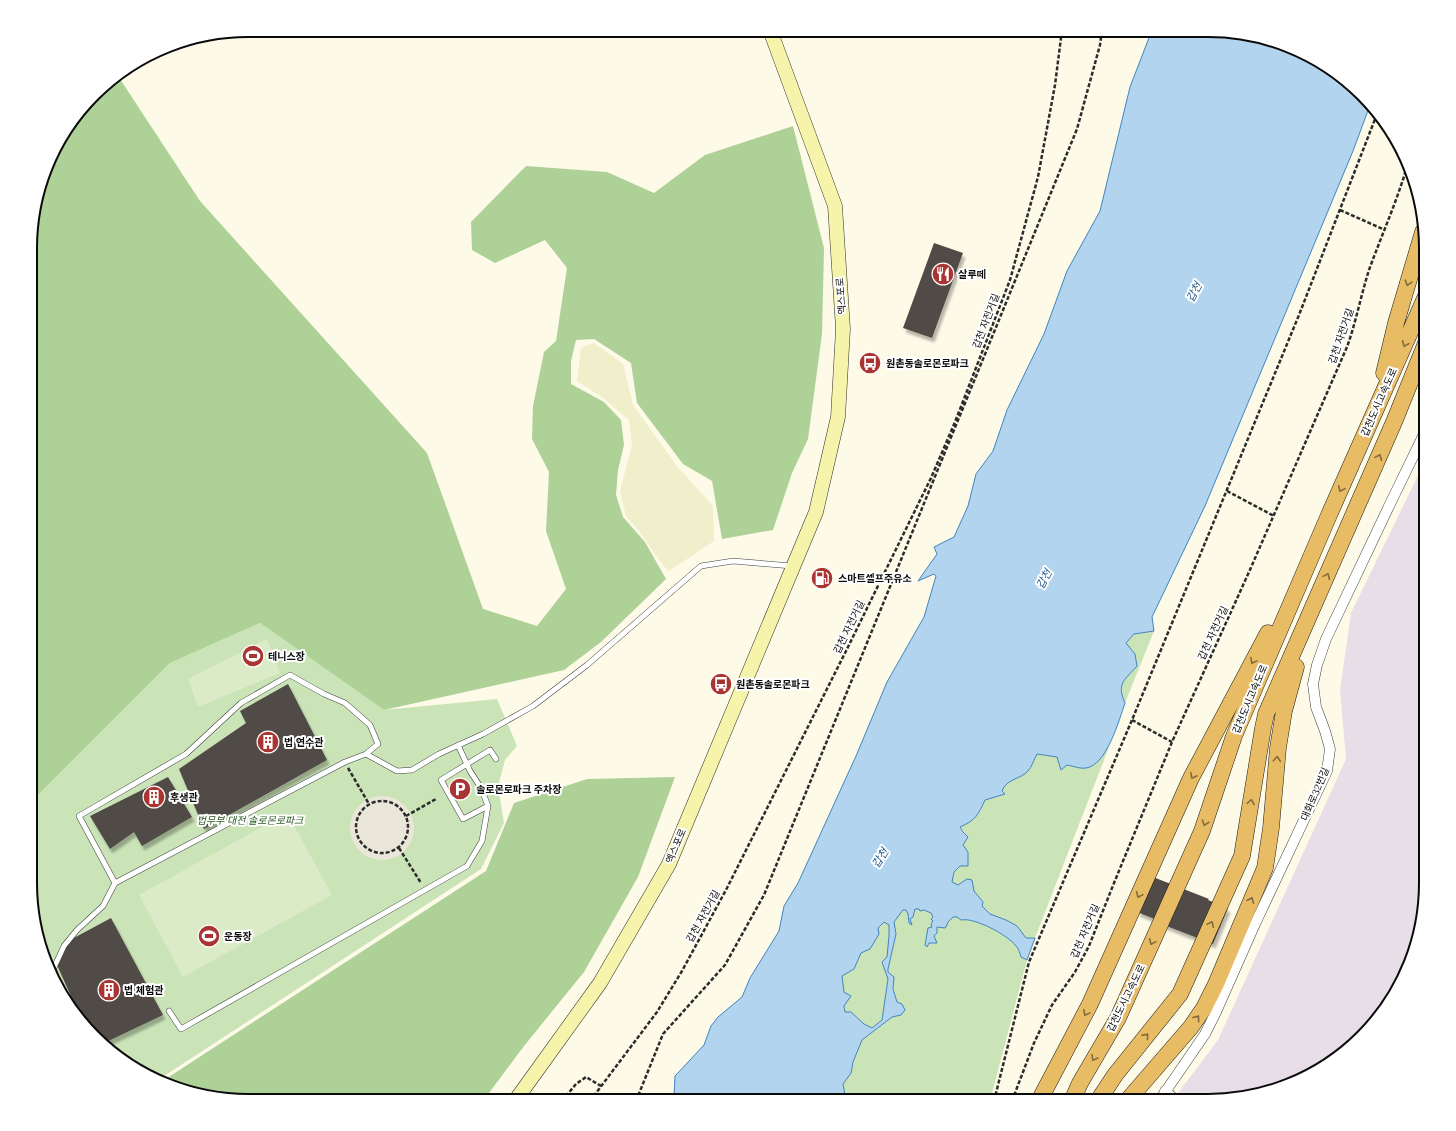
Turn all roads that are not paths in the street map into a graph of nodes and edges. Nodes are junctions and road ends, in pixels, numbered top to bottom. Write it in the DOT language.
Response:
graph roads {
  1 [pos="773,37"];
  2 [pos="1419,245"];
  3 [pos="1419,312"];
  4 [pos="1419,360"];
  5 [pos="1419,385"];
  6 [pos="1376,410"];
  7 [pos="1394,422"];
  8 [pos="1419,444"];
  9 [pos="1329,515"];
  10 [pos="793,567"];
  11 [pos="1311,612"];
  12 [pos="458,745"];
  13 [pos="366,754"];
  14 [pos="496,759"];
  15 [pos="467,764"];
  16 [pos="488,806"];
  17 [pos="115,883"];
  18 [pos="55,966"];
  19 [pos="169,1011"];
  20 [pos="1165,1091"];
  21 [pos="519,1094"];
  22 [pos="1044,1094"];
  23 [pos="1075,1094"];
  24 [pos="1103,1094"];
  25 [pos="1133,1094"];
  26 [pos="1163,1094"];
  27 [pos="1169,1094"];
  1 -- 10 [label="main road, 엑스포로"];
  2 -- 6 [label="highway, one-way"];
  3 -- 6 [label="highway, 갑천도시고속도로, one-way"];
  4 -- 7 [label="highway, 갑천도시고속도로"];
  5 -- 7 [label="highway"];
  6 -- 9 [label="highway, 갑천도시고속도로, one-way"];
  11 -- 7 [label="highway, 갑천도시고속도로, one-way"];
  8 -- 20 [label="street, 대화로32번길"];
  9 -- 22 [label="highway, one-way"];
  9 -- 23 [label="highway, 갑천도시고속도로, one-way"];
  10 -- 12 [label="lane"];
  10 -- 21 [label="main road, 엑스포로"];
  24 -- 11 [label="highway, 갑천도시고속도로, one-way"];
  25 -- 11 [label="highway, one-way"];
  12 -- 13 [label="lane"];
  12 -- 15 [label="lane"];
  13 -- 17 [label="lane"];
  13 -- 17 [label="lane"];
  14 -- 15 [label="lane"];
  15 -- 16 [label="lane"];
  15 -- 16 [label="lane"];
  16 -- 19 [label="lane"];
  17 -- 18 [label="lane"];
  20 -- 26 [label="street, 대화로32번길"];
  20 -- 27 [label="street"];
}
